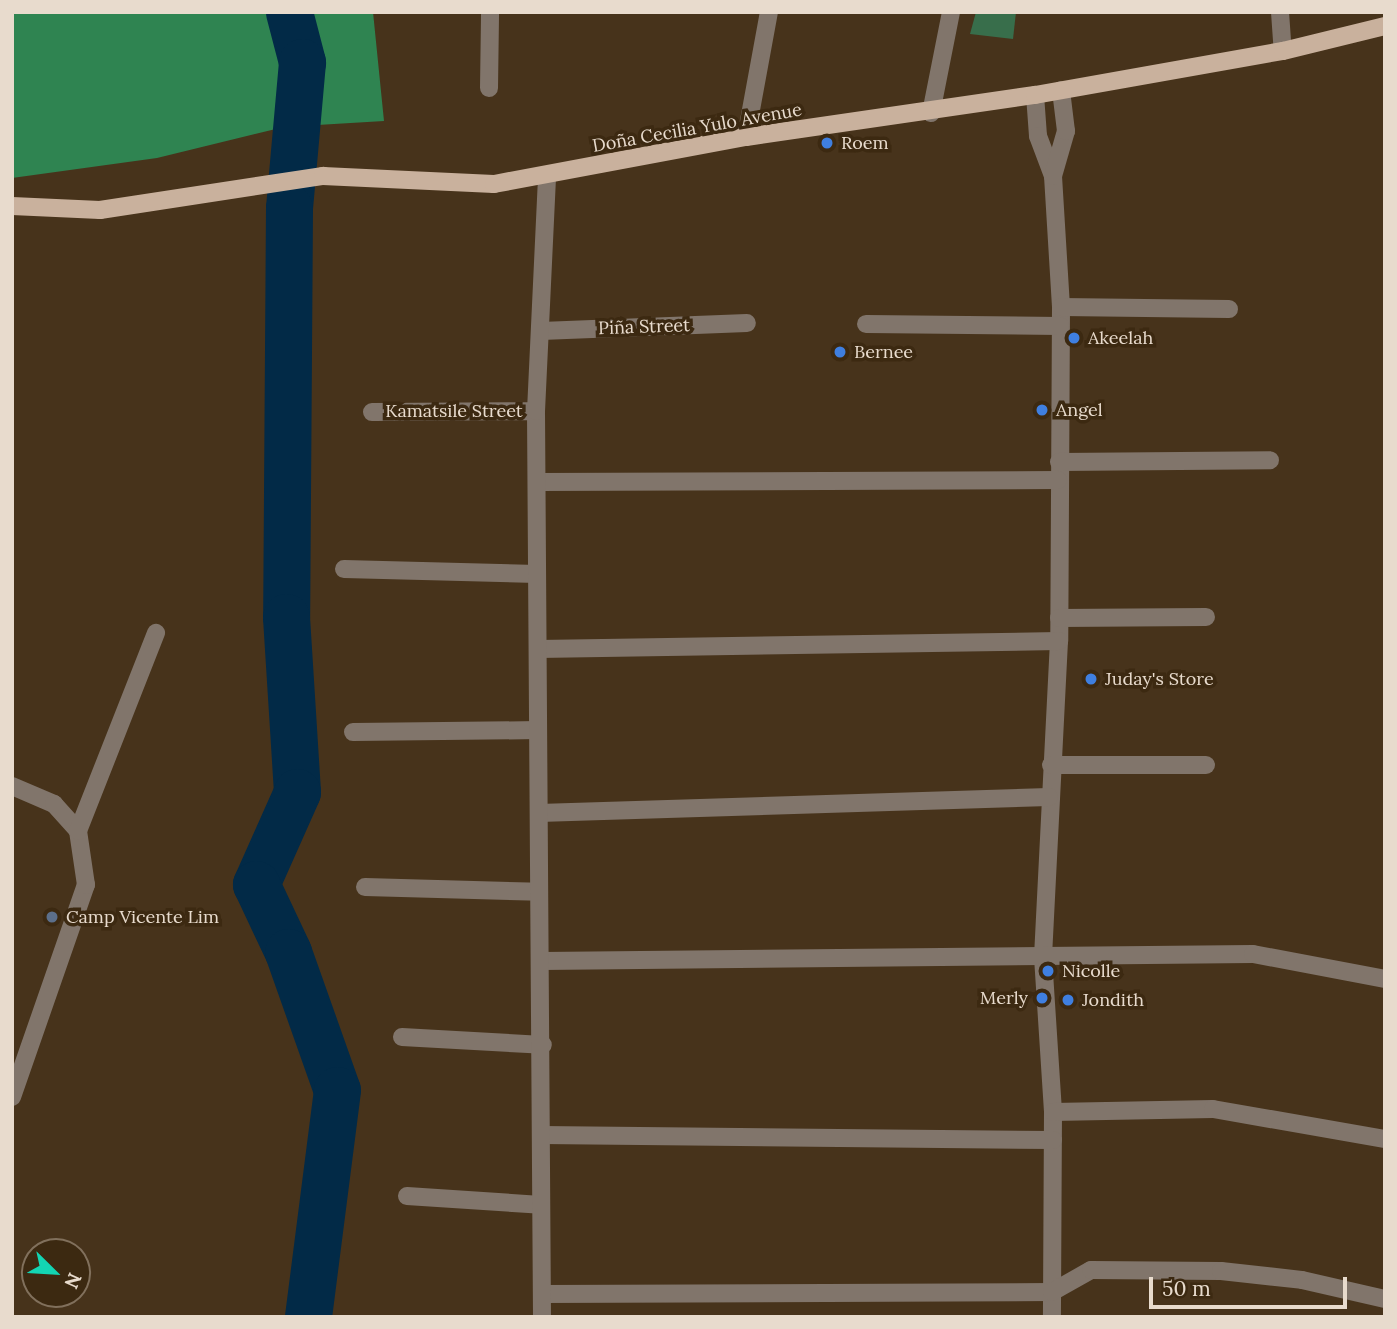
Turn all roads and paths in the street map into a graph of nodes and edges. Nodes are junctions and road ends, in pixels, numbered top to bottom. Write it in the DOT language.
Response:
graph roads {
  1 [pos="490,12"];
  2 [pos="769,12"];
  3 [pos="951,12"];
  4 [pos="1280,12"];
  5 [pos="1379,22"];
  6 [pos="1283,51"];
  7 [pos="489,88"];
  8 [pos="1061,90"];
  9 [pos="1035,95"];
  10 [pos="931,113"];
  11 [pos="746,137"];
  12 [pos="1053,176"];
  13 [pos="547,177"];
  14 [pos="12,206"];
  15 [pos="1229,309"];
  16 [pos="1061,316"];
  17 [pos="747,323"];
  18 [pos="866,324"];
  19 [pos="541,331"];
  20 [pos="536,411"];
  21 [pos="372,412"];
  22 [pos="1270,460"];
  23 [pos="1058,471"];
  24 [pos="538,482"];
  25 [pos="344,569"];
  26 [pos="537,574"];
  27 [pos="1206,617"];
  28 [pos="1059,618"];
  29 [pos="156,633"];
  30 [pos="1059,642"];
  31 [pos="538,649"];
  32 [pos="538,730"];
  33 [pos="353,732"];
  34 [pos="1051,765"];
  35 [pos="1206,765"];
  36 [pos="12,786"];
  37 [pos="1049,797"];
  38 [pos="538,813"];
  39 [pos="78,831"];
  40 [pos="365,887"];
  41 [pos="539,892"];
  42 [pos="1043,957"];
  43 [pos="542,961"];
  44 [pos="1385,979"];
  45 [pos="402,1037"];
  46 [pos="543,1045"];
  47 [pos="12,1097"];
  48 [pos="1054,1112"];
  49 [pos="541,1135"];
  50 [pos="1385,1139"];
  51 [pos="1053,1140"];
  52 [pos="407,1196"];
  53 [pos="541,1205"];
  54 [pos="1052,1292"];
  55 [pos="542,1294"];
  56 [pos="1385,1299"];
  57 [pos="542,1317"];
  58 [pos="1052,1317"];
  1 -- 7 [label="street"];
  2 -- 11 [label="street"];
  3 -- 10 [label="street"];
  4 -- 6 [label="street"];
  5 -- 6 [label="main road, Doña Cecilia Yulo Avenue"];
  6 -- 8 [label="main road, Doña Cecilia Yulo Avenue"];
  8 -- 9 [label="main road, Doña Cecilia Yulo Avenue"];
  8 -- 12 [label="street"];
  9 -- 10 [label="main road, Doña Cecilia Yulo Avenue"];
  9 -- 12 [label="street"];
  10 -- 11 [label="main road, Doña Cecilia Yulo Avenue"];
  11 -- 13 [label="main road, Doña Cecilia Yulo Avenue"];
  12 -- 16 [label="street"];
  13 -- 14 [label="main road, Doña Cecilia Yulo Avenue"];
  13 -- 19 [label="street"];
  15 -- 16 [label="street"];
  16 -- 18 [label="street"];
  16 -- 23 [label="street"];
  17 -- 19 [label="street, Piña Street"];
  19 -- 20 [label="street"];
  20 -- 21 [label="street, Kamatsile Street"];
  20 -- 24 [label="street"];
  22 -- 23 [label="street"];
  23 -- 24 [label="street"];
  23 -- 28 [label="street"];
  24 -- 26 [label="street"];
  25 -- 26 [label="street"];
  26 -- 31 [label="street"];
  27 -- 28 [label="street"];
  28 -- 30 [label="street"];
  29 -- 39 [label="street"];
  30 -- 31 [label="street"];
  30 -- 34 [label="street"];
  31 -- 32 [label="street"];
  32 -- 33 [label="street"];
  32 -- 38 [label="street"];
  34 -- 35 [label="street"];
  34 -- 37 [label="street"];
  36 -- 39 [label="street"];
  37 -- 38 [label="street"];
  37 -- 42 [label="street"];
  38 -- 41 [label="street"];
  39 -- 47 [label="street"];
  40 -- 41 [label="street"];
  41 -- 43 [label="street"];
  42 -- 43 [label="street"];
  42 -- 44 [label="street"];
  42 -- 48 [label="street"];
  43 -- 46 [label="street"];
  45 -- 46 [label="street"];
  46 -- 49 [label="street"];
  48 -- 50 [label="street"];
  48 -- 51 [label="street"];
  49 -- 51 [label="street"];
  49 -- 53 [label="street"];
  51 -- 54 [label="street"];
  52 -- 53 [label="street"];
  53 -- 55 [label="street"];
  54 -- 55 [label="street"];
  54 -- 56 [label="street"];
  54 -- 58 [label="street"];
  55 -- 57 [label="street"];
}
